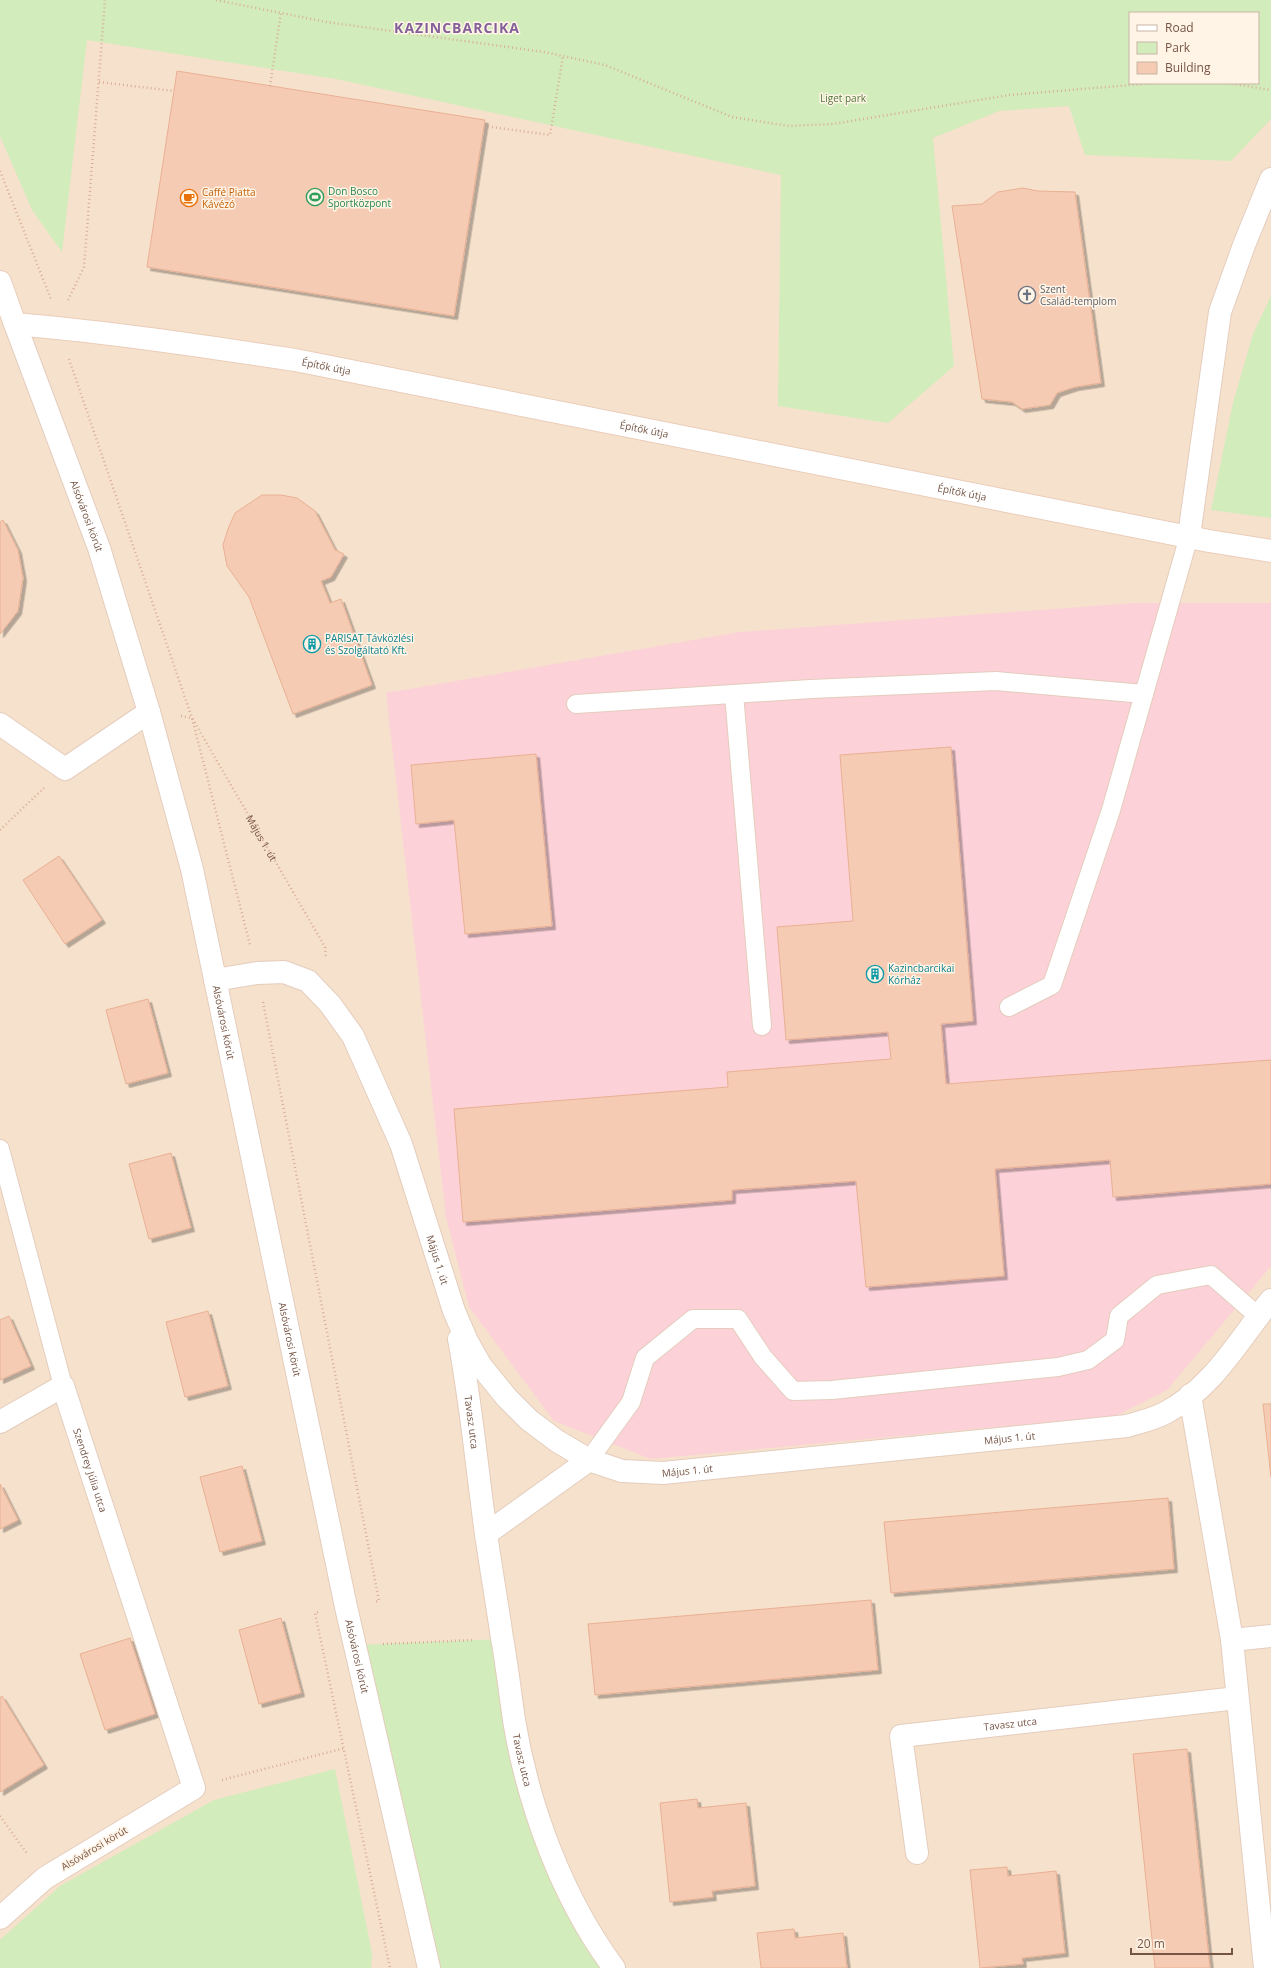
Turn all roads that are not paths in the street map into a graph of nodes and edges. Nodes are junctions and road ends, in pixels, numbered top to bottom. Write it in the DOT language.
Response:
graph roads {
  1 [pos="1271,179"];
  2 [pos="0,282"];
  3 [pos="15,324"];
  4 [pos="1189,536"];
  5 [pos="1271,551"];
  6 [pos="734,694"];
  7 [pos="1144,694"];
  8 [pos="576,704"];
  9 [pos="149,712"];
  10 [pos="0,724"];
  11 [pos="215,980"];
  12 [pos="1010,1007"];
  13 [pos="762,1026"];
  14 [pos="0,1149"];
  15 [pos="1265,1308"];
  16 [pos="454,1311"];
  17 [pos="63,1386"];
  18 [pos="1190,1395"];
  19 [pos="0,1422"];
  20 [pos="589,1460"];
  21 [pos="486,1534"];
  22 [pos="1271,1636"];
  23 [pos="1232,1640"];
  24 [pos="1237,1698"];
  25 [pos="194,1788"];
  26 [pos="917,1853"];
  27 [pos="0,1918"];
  28 [pos="429,1968"];
  29 [pos="614,1968"];
  30 [pos="1265,1968"];
  1 -- 4 [label="street"];
  2 -- 3 [label="street, Alsóvárosi körút"];
  3 -- 4 [label="street, Építők útja"];
  3 -- 9 [label="street, Alsóvárosi körút"];
  4 -- 5 [label="street, Építők útja"];
  4 -- 7 [label="lane"];
  6 -- 7 [label="lane"];
  6 -- 8 [label="lane"];
  6 -- 13 [label="lane"];
  7 -- 12 [label="lane"];
  9 -- 10 [label="street"];
  9 -- 11 [label="street, Alsóvárosi körút"];
  11 -- 16 [label="street, Május 1. út"];
  11 -- 28 [label="street, Alsóvárosi körút"];
  14 -- 17 [label="lane, Szendrey Júlia utca"];
  15 -- 18 [label="street, Május 1. út"];
  15 -- 20 [label="lane"];
  16 -- 20 [label="street, Május 1. út"];
  16 -- 21 [label="street, Tavasz utca"];
  17 -- 19 [label="street"];
  17 -- 25 [label="street, Szendrey Júlia utca"];
  18 -- 20 [label="street, Május 1. út"];
  18 -- 23 [label="street"];
  20 -- 21 [label="street"];
  21 -- 29 [label="street, Tavasz utca"];
  22 -- 23 [label="street"];
  23 -- 24 [label="street"];
  24 -- 26 [label="street, Tavasz utca"];
  24 -- 30 [label="street"];
  25 -- 27 [label="street, Alsóvárosi körút"];
}
